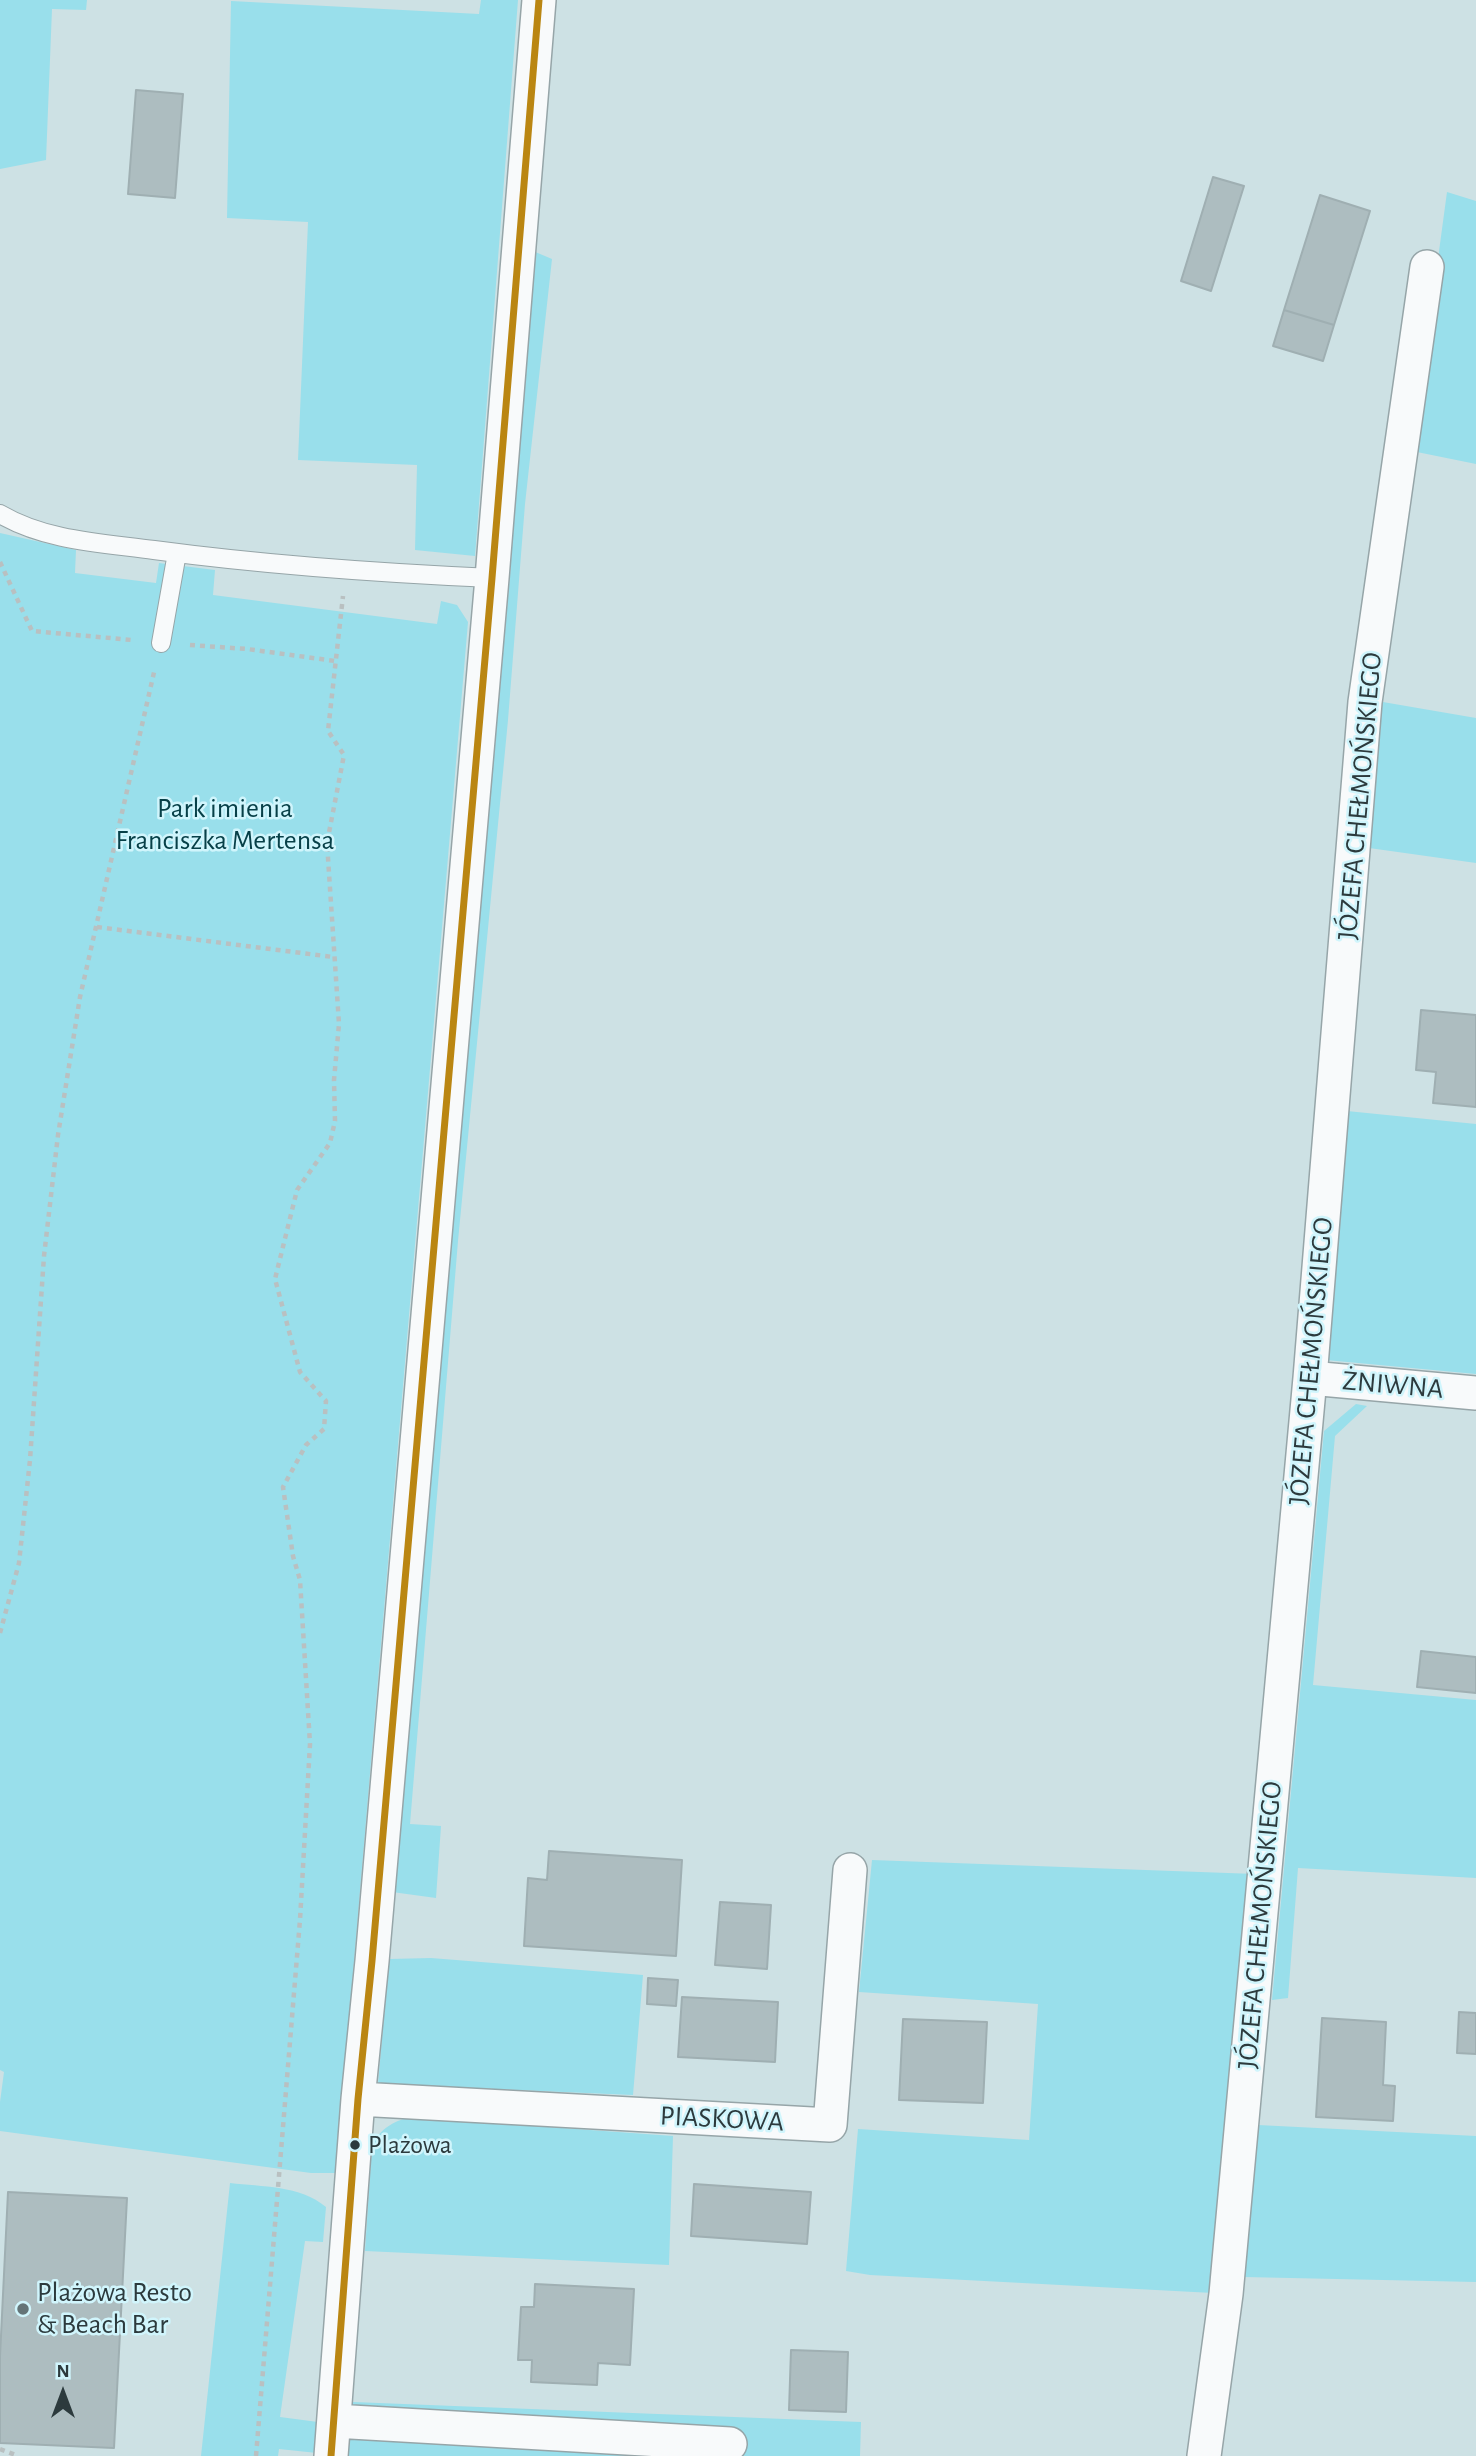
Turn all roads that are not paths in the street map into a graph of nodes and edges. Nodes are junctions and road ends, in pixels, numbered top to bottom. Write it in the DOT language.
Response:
graph roads {
  1 [pos="539,0"];
  2 [pos="1427,267"];
  3 [pos="0,514"];
  4 [pos="177,553"];
  5 [pos="492,579"];
  6 [pos="161,643"];
  7 [pos="1310,1378"];
  8 [pos="1476,1392"];
  9 [pos="850,1870"];
  10 [pos="358,2099"];
  11 [pos="334,2421"];
  12 [pos="730,2444"];
  13 [pos="331,2456"];
  14 [pos="1204,2456"];
  1 -- 5 [label="street"];
  2 -- 7 [label="street, JÓZEFA CHEŁMOŃSKIEGO"];
  3 -- 4 [label="lane"];
  4 -- 5 [label="lane"];
  4 -- 6 [label="lane"];
  5 -- 10 [label="street"];
  7 -- 8 [label="street, ŻNIWNA"];
  7 -- 14 [label="street, JÓZEFA CHEŁMOŃSKIEGO"];
  9 -- 10 [label="street, PIASKOWA"];
  10 -- 11 [label="street"];
  11 -- 12 [label="street"];
  11 -- 13 [label="street"];
}
